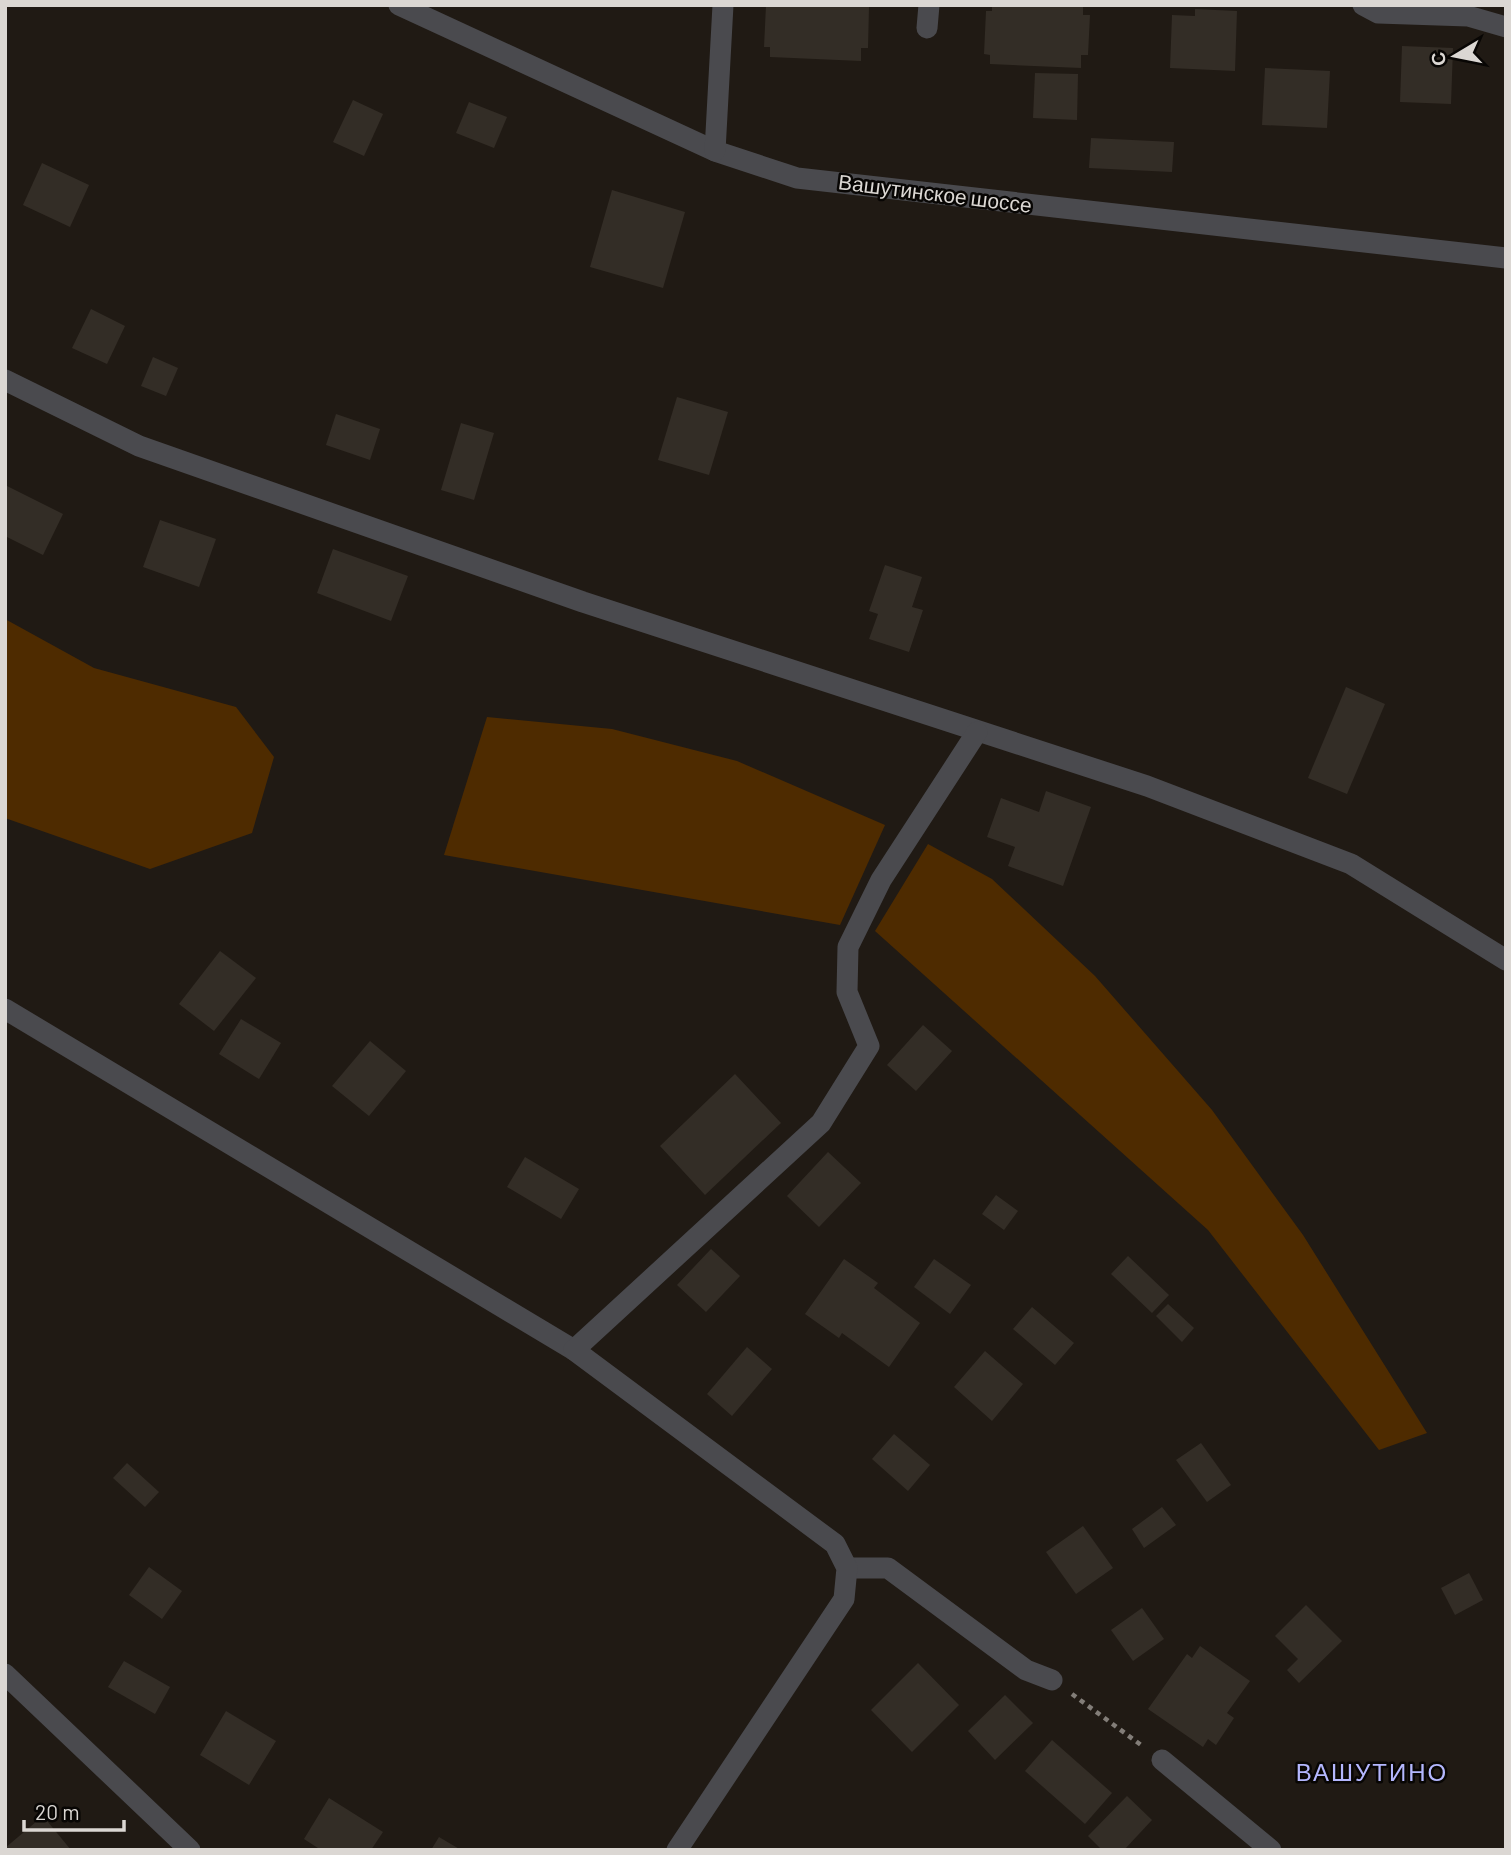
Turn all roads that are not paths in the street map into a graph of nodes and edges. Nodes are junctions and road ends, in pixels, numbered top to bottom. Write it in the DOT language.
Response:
graph roads {
  1 [pos="399,5"];
  2 [pos="723,5"];
  3 [pos="929,5"];
  4 [pos="1363,5"];
  5 [pos="1506,27"];
  6 [pos="928,28"];
  7 [pos="715,151"];
  8 [pos="1506,258"];
  9 [pos="5,380"];
  10 [pos="976,732"];
  11 [pos="1506,960"];
  12 [pos="5,1009"];
  13 [pos="574,1350"];
  14 [pos="847,1568"];
  15 [pos="5,1674"];
  16 [pos="1052,1680"];
  17 [pos="1162,1760"];
  18 [pos="180,1847"];
  19 [pos="677,1850"];
  20 [pos="1271,1850"];
  1 -- 7 [label="street, Вашутинское шоссе"];
  2 -- 7 [label="street"];
  3 -- 6 [label="street"];
  4 -- 5 [label="street"];
  7 -- 8 [label="street, Вашутинское шоссе"];
  9 -- 10 [label="street"];
  10 -- 11 [label="street"];
  10 -- 13 [label="street"];
  12 -- 13 [label="street"];
  13 -- 14 [label="street"];
  14 -- 16 [label="street"];
  14 -- 19 [label="street"];
  15 -- 18 [label="street"];
  17 -- 20 [label="street"];
}
